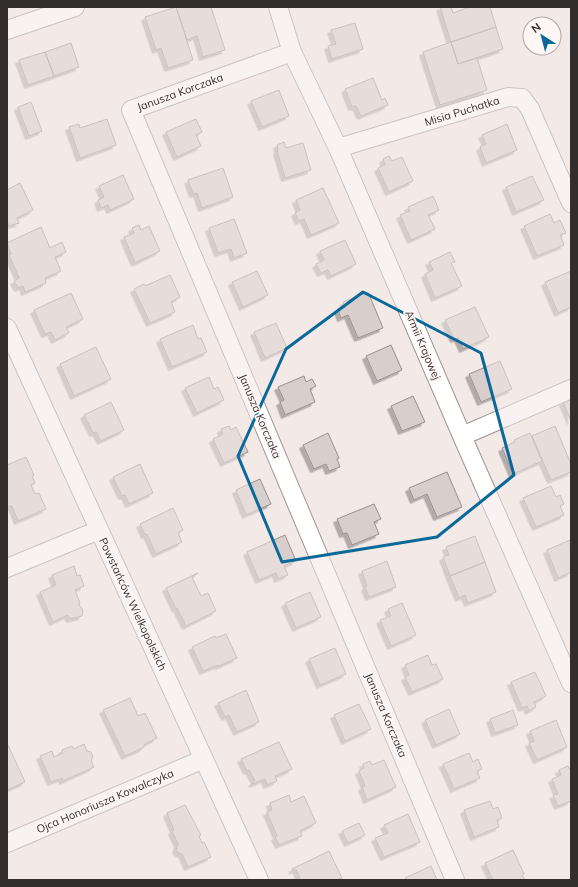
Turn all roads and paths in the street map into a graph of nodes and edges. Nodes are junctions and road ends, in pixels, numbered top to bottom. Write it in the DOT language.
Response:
graph roads {
  1 [pos="75,7"];
  2 [pos="278,7"];
  3 [pos="7,30"];
  4 [pos="292,52"];
  5 [pos="338,148"];
  6 [pos="571,203"];
  7 [pos="7,328"];
  8 [pos="571,389"];
  9 [pos="462,436"];
  10 [pos="99,530"];
  11 [pos="7,568"];
  12 [pos="571,683"];
  13 [pos="204,759"];
  14 [pos="7,843"];
  15 [pos="259,880"];
  16 [pos="455,880"];
  1 -- 3 [label="street"];
  2 -- 4 [label="street, Armii Krajowej"];
  4 -- 5 [label="street, Armii Krajowej"];
  4 -- 16 [label="street, Janusza Korczaka"];
  5 -- 6 [label="street, Misia Puchatka"];
  5 -- 9 [label="street, Armii Krajowej"];
  7 -- 10 [label="street, Powstańców Wielkopolskich"];
  8 -- 9 [label="street"];
  9 -- 12 [label="street, Armii Krajowej"];
  10 -- 11 [label="street"];
  10 -- 13 [label="street, Powstańców Wielkopolskich"];
  13 -- 14 [label="street, Ojca Honoriusza Kowalczyka"];
  13 -- 15 [label="street, Powstańców Wielkopolskich"];
}
